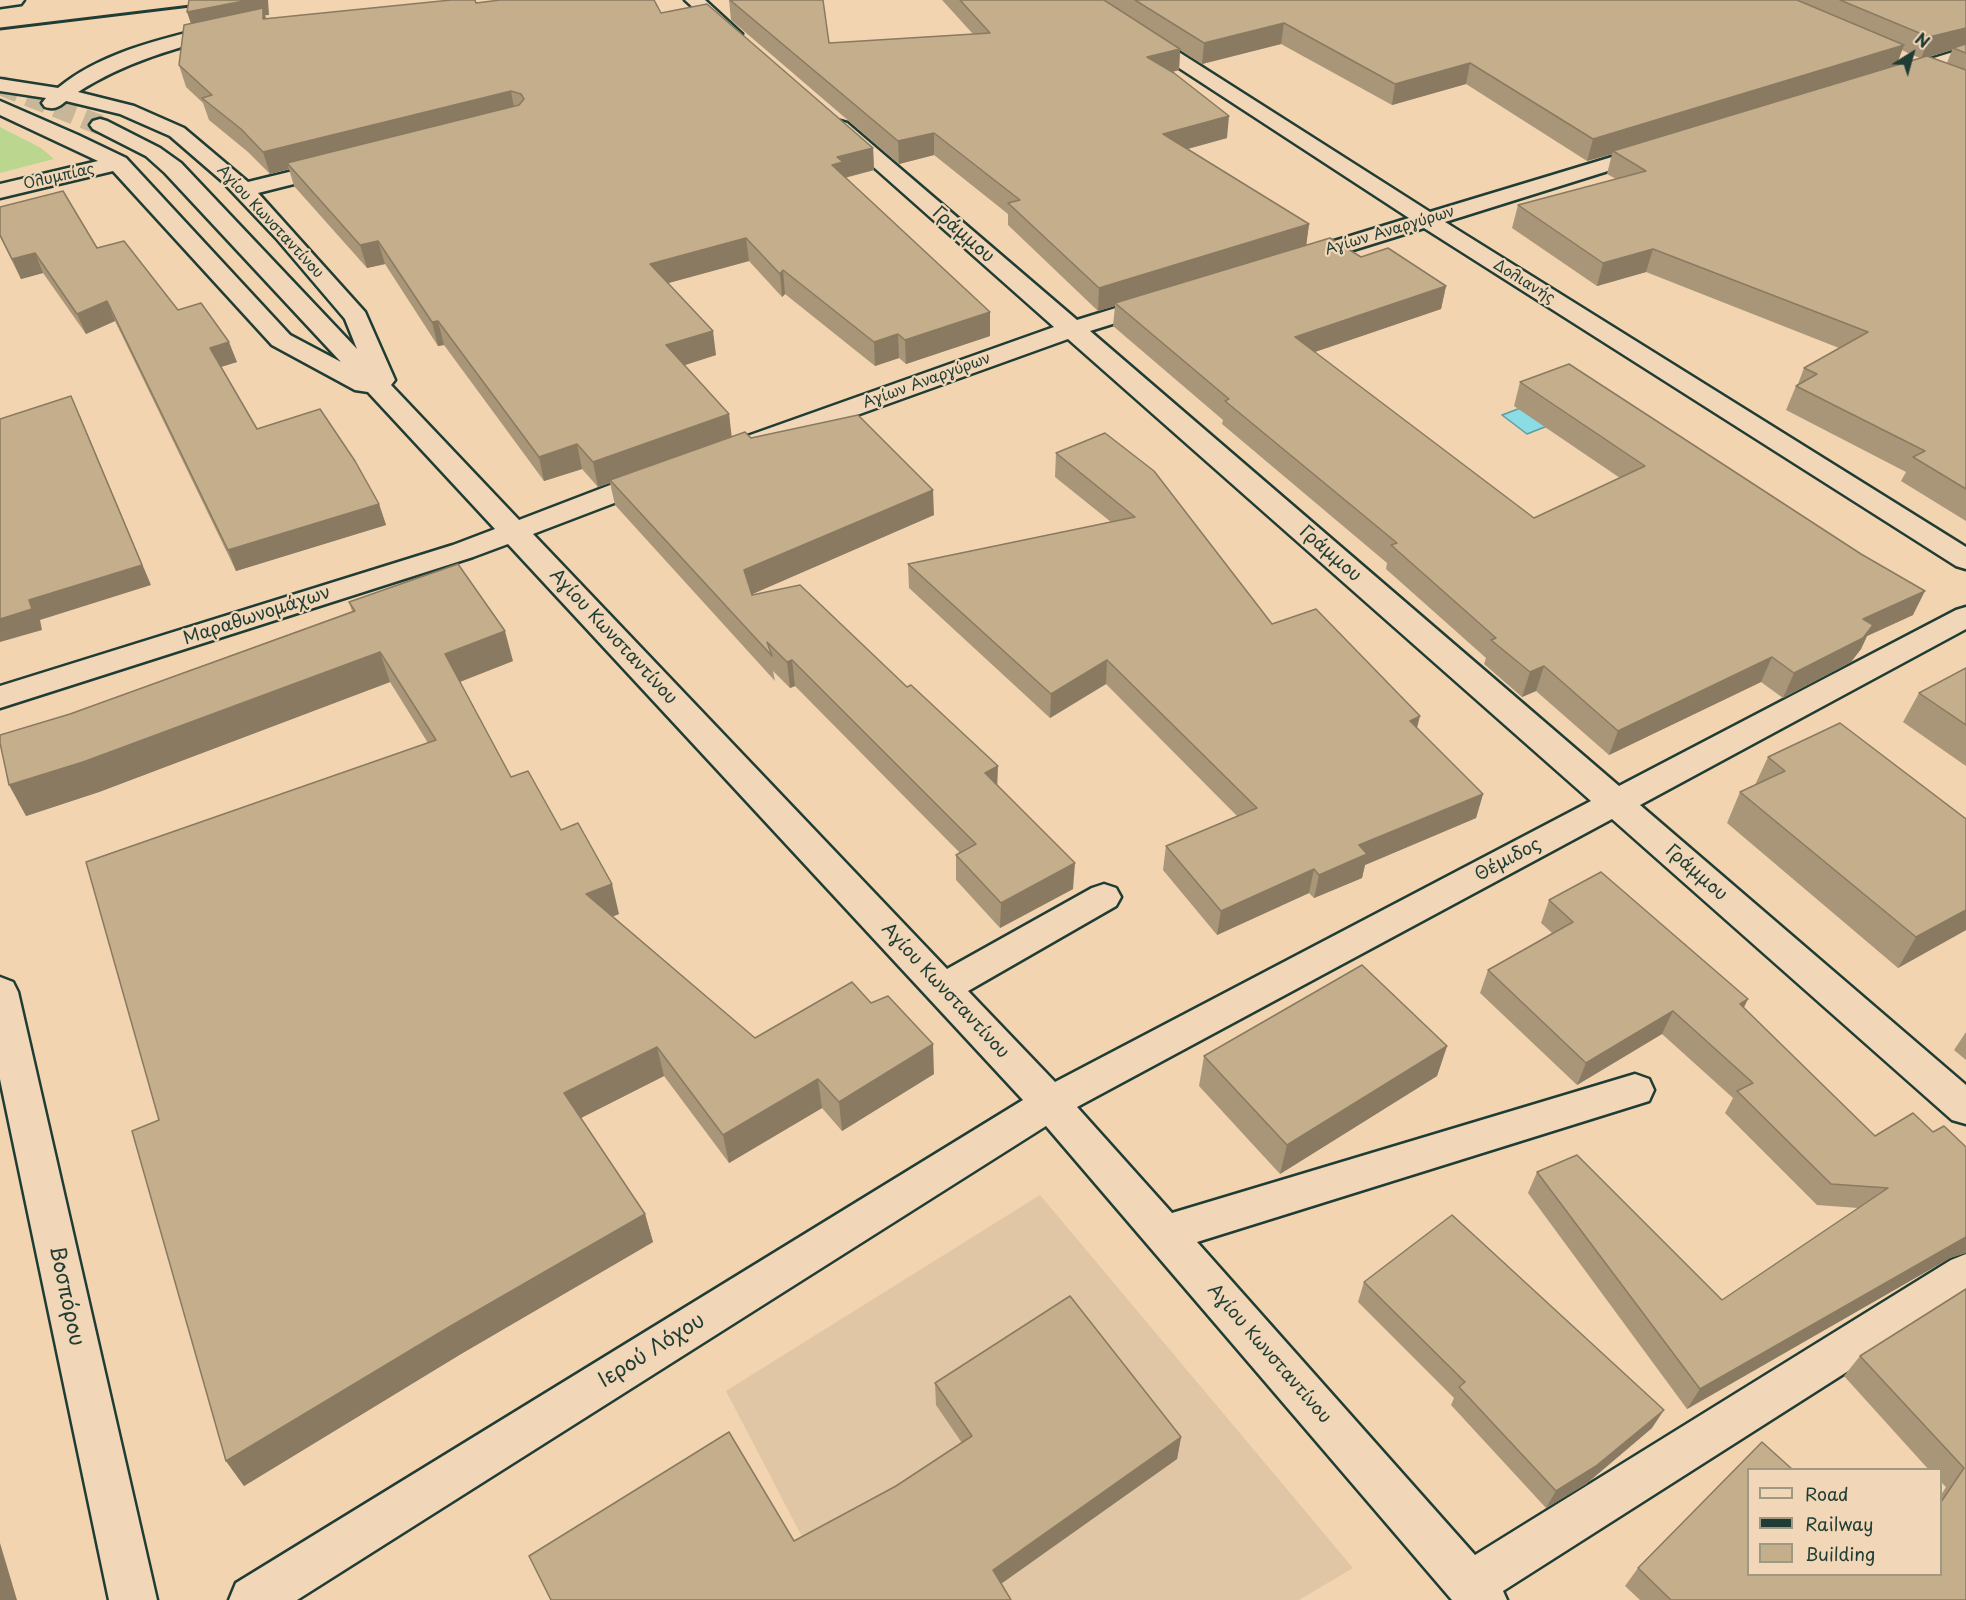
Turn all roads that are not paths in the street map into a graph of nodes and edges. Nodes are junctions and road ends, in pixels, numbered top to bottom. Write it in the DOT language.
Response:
graph roads {
  1 [pos="9,0"];
  2 [pos="15,0"];
  3 [pos="694,0"];
  4 [pos="1084,0"];
  5 [pos="0,2"];
  6 [pos="242,27"];
  7 [pos="1966,54"];
  8 [pos="757,55"];
  9 [pos="1890,55"];
  10 [pos="1921,69"];
  11 [pos="1948,80"];
  12 [pos="1877,82"];
  13 [pos="0,85"];
  14 [pos="61,94"];
  15 [pos="0,107"];
  16 [pos="820,110"];
  17 [pos="100,125"];
  18 [pos="46,127"];
  19 [pos="1675,144"];
  20 [pos="357,161"];
  21 [pos="118,163"];
  22 [pos="243,190"];
  23 [pos="0,191"];
  24 [pos="1427,220"];
  25 [pos="1278,266"];
  26 [pos="1175,297"];
  27 [pos="1072,329"];
  28 [pos="389,399"];
  29 [pos="731,451"];
  30 [pos="675,471"];
  31 [pos="513,532"];
  32 [pos="1966,560"];
  33 [pos="1966,617"];
  34 [pos="0,697"];
  35 [pos="1616,803"];
  36 [pos="1104,897"];
  37 [pos="942,989"];
  38 [pos="0,992"];
  39 [pos="1635,1090"];
  40 [pos="1050,1103"];
  41 [pos="1966,1108"];
  42 [pos="1164,1234"];
  43 [pos="1966,1273"];
  44 [pos="1477,1592"];
  45 [pos="133,1600"];
  46 [pos="253,1600"];
  1 -- 2 [label="street"];
  1 -- 5 [label="street"];
  3 -- 8 [label="street"];
  4 -- 24 [label="street, Δολιανής"];
  6 -- 14 [label="street"];
  7 -- 10 [label="street"];
  9 -- 10 [label="street"];
  10 -- 11 [label="street"];
  10 -- 12 [label="street"];
  13 -- 14 [label="street, Αγίου Κωνσταντίνου"];
  14 -- 18 [label="street"];
  14 -- 22 [label="street, Αγίου Κωνσταντίνου"];
  15 -- 18 [label="street"];
  16 -- 27 [label="street, Γράμμου"];
  17 -- 28 [label="street, Αγίου Κωνσταντίνου"];
  18 -- 21 [label="street"];
  19 -- 24 [label="street, Αγίων Αναργύρων"];
  20 -- 22 [label="street"];
  21 -- 23 [label="street, Ολυμπίας"];
  21 -- 28 [label="street, Αγίου Κωνσταντίνου"];
  22 -- 28 [label="street, Αγίου Κωνσταντίνου"];
  24 -- 25 [label="street, Αγίων Αναργύρων"];
  24 -- 32 [label="street, Δολιανής"];
  26 -- 27 [label="street, Αγίων Αναργύρων"];
  27 -- 29 [label="street, Αγίων Αναργύρων"];
  27 -- 35 [label="street, Γράμμου"];
  28 -- 31 [label="street, Αγίου Κωνσταντίνου"];
  30 -- 31 [label="street"];
  31 -- 34 [label="street, Μαραθωνομάχων"];
  31 -- 37 [label="street, Αγίου Κωνσταντίνου"];
  33 -- 35 [label="street, Θέμιδος"];
  35 -- 40 [label="street, Θέμιδος"];
  35 -- 41 [label="street, Γράμμου"];
  36 -- 37 [label="street"];
  37 -- 40 [label="street, Αγίου Κωνσταντίνου"];
  38 -- 45 [label="street, Βοσπόρου"];
  39 -- 42 [label="street"];
  40 -- 42 [label="street, Αγίου Κωνσταντίνου"];
  40 -- 46 [label="street, Ιερού Λόχου"];
  42 -- 44 [label="street, Αγίου Κωνσταντίνου"];
  43 -- 44 [label="street"];
}
